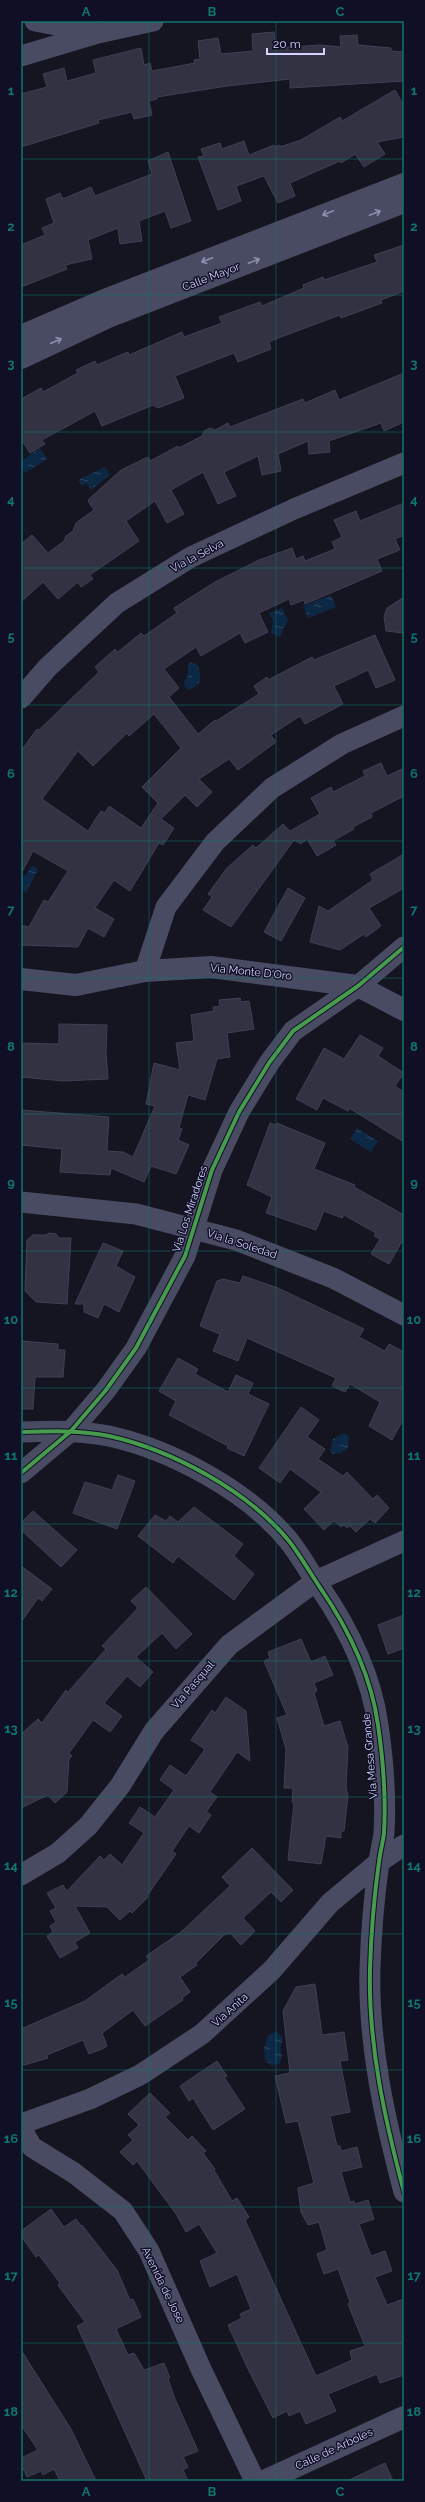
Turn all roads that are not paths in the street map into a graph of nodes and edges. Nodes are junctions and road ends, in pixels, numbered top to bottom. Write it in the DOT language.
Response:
graph roads {
  1 [pos="35,21"];
  2 [pos="153,21"];
  3 [pos="98,33"];
  4 [pos="21,56"];
  5 [pos="404,184"];
  6 [pos="404,202"];
  7 [pos="105,309"];
  8 [pos="21,336"];
  9 [pos="21,358"];
  10 [pos="404,463"];
  11 [pos="21,698"];
  12 [pos="404,716"];
  13 [pos="404,947"];
  14 [pos="145,971"];
  15 [pos="21,979"];
  16 [pos="358,986"];
  17 [pos="404,1010"];
  18 [pos="21,1202"];
  19 [pos="194,1229"];
  20 [pos="404,1315"];
  21 [pos="70,1431"];
  22 [pos="21,1432"];
  23 [pos="21,1472"];
  24 [pos="404,1541"];
  25 [pos="316,1581"];
  26 [pos="404,1845"];
  27 [pos="379,1862"];
  28 [pos="21,1875"];
  29 [pos="21,2124"];
  30 [pos="21,2128"];
  31 [pos="404,2192"];
  32 [pos="404,2417"];
  33 [pos="255,2481"];
  34 [pos="264,2481"];
  1 -- 3 [label="street"];
  2 -- 3 [label="street"];
  3 -- 4 [label="street"];
  5 -- 7 [label="street, Calle Mayor, one-way"];
  7 -- 6 [label="street, Calle Mayor, one-way"];
  7 -- 8 [label="street, Calle Mayor"];
  9 -- 7 [label="street, Calle Mayor, one-way"];
  10 -- 11 [label="street, Via la Selva"];
  12 -- 14 [label="street"];
  13 -- 16 [label="street, Via Los Miradores"];
  14 -- 15 [label="street, Via Monte D'Oro"];
  14 -- 16 [label="street, Via Monte D'Oro"];
  16 -- 17 [label="street, Via Monte D'Oro"];
  16 -- 19 [label="street, Via Los Miradores"];
  18 -- 19 [label="street, Via la Soledad"];
  19 -- 20 [label="street, Via la Soledad"];
  19 -- 21 [label="street, Via Los Miradores"];
  21 -- 22 [label="street, Via Mesa Grande"];
  21 -- 23 [label="street, Via Los Miradores"];
  21 -- 25 [label="street, Via Mesa Grande"];
  24 -- 25 [label="street, Via Pasqual"];
  25 -- 27 [label="street, Via Mesa Grande"];
  25 -- 28 [label="street, Via Pasqual"];
  26 -- 27 [label="street, Via Anita"];
  27 -- 29 [label="street, Via Anita"];
  27 -- 31 [label="street, Via Mesa Grande"];
  30 -- 33 [label="street, Avenida de Jose"];
  32 -- 34 [label="street, Calle de Arboles"];
}
